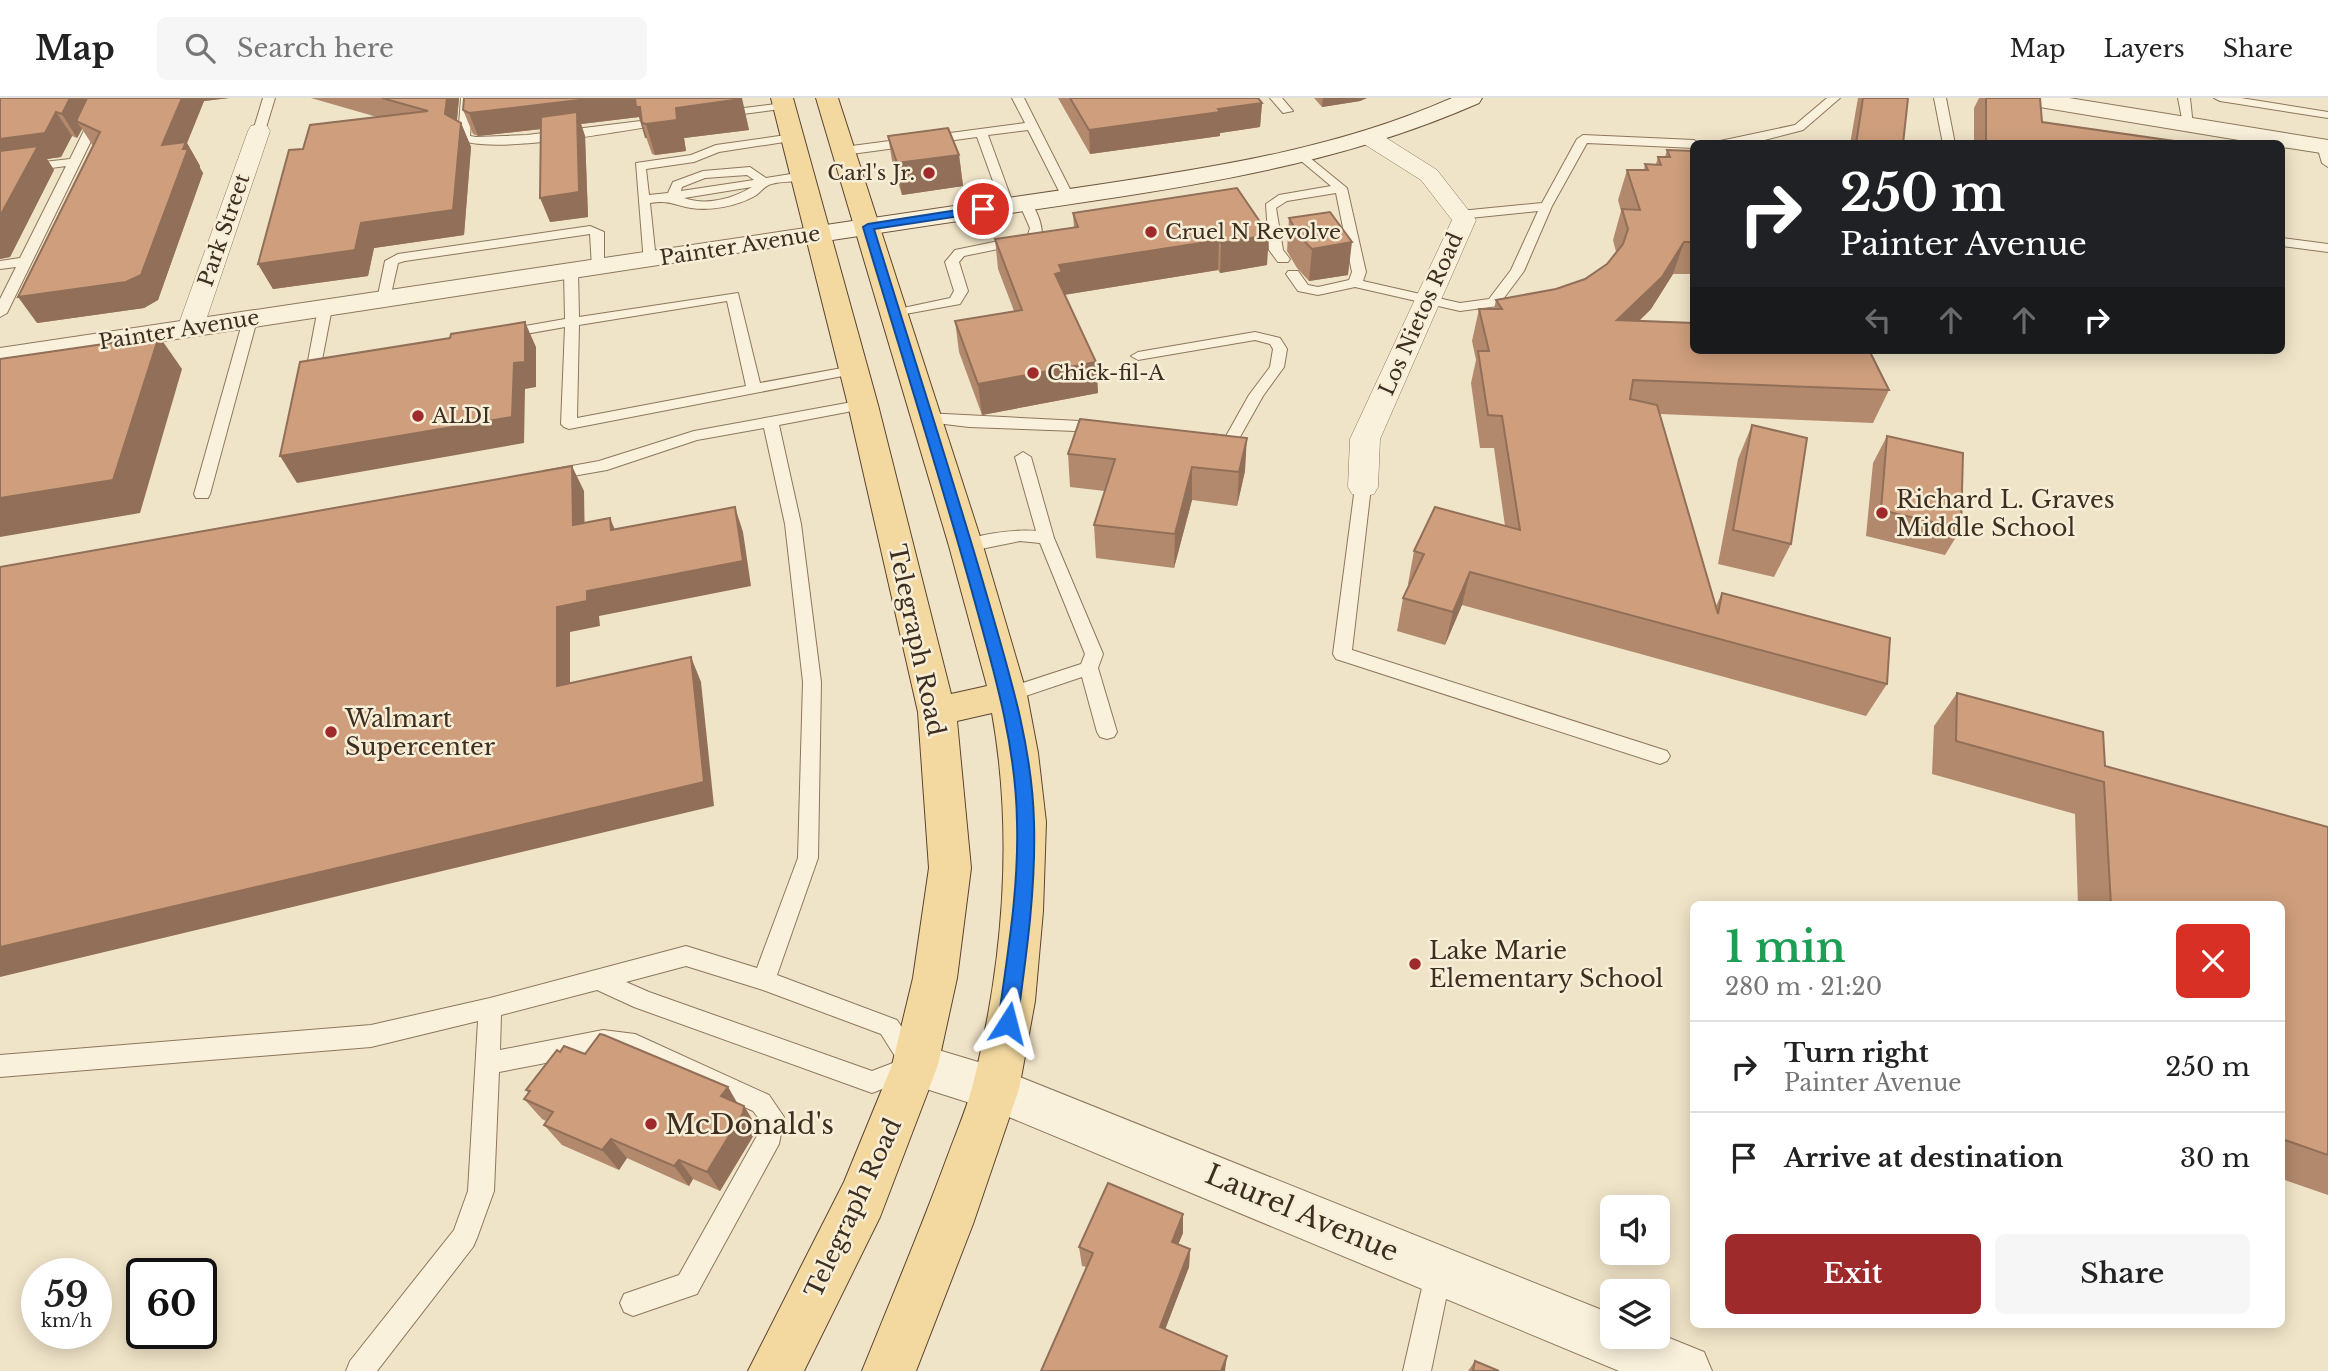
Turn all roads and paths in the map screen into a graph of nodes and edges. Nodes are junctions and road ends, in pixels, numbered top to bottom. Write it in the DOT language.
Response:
graph roads {
  1 [pos="106,98"];
  2 [pos="269,98"];
  3 [pos="467,98"];
  4 [pos="827,98"];
  5 [pos="1018,98"];
  6 [pos="1276,98"];
  7 [pos="1471,98"];
  8 [pos="1834,98"];
  9 [pos="1940,98"];
  10 [pos="2027,98"];
  11 [pos="2184,98"];
  12 [pos="2220,98"];
  13 [pos="783,102"];
  14 [pos="1287,111"];
  15 [pos="2328,115"];
  16 [pos="704,116"];
  17 [pos="677,119"];
  18 [pos="2189,124"];
  19 [pos="1032,125"];
  20 [pos="259,131"];
  21 [pos="981,132"];
  22 [pos="793,138"];
  23 [pos="1372,139"];
  24 [pos="1749,140"];
  25 [pos="1948,140"];
  26 [pos="2267,140"];
  27 [pos="2285,144"];
  28 [pos="1690,145"];
  29 [pos="844,151"];
  30 [pos="2326,152"];
  31 [pos="1304,157"];
  32 [pos="73,162"];
  33 [pos="0,171"];
  34 [pos="803,176"];
  35 [pos="764,182"];
  36 [pos="1341,188"];
  37 [pos="673,196"];
  38 [pos="1068,197"];
  39 [pos="644,200"];
  40 [pos="1017,204"];
  41 [pos="1546,206"];
  42 [pos="1460,215"];
  43 [pos="868,227"];
  44 [pos="819,234"];
  45 [pos="2285,242"];
  46 [pos="2328,248"];
  47 [pos="1283,259"];
  48 [pos="649,260"];
  49 [pos="24,262"];
  50 [pos="0,265"];
  51 [pos="599,267"];
  52 [pos="571,271"];
  53 [pos="1293,274"];
  54 [pos="1355,283"];
  55 [pos="384,300"];
  56 [pos="1427,301"];
  57 [pos="325,308"];
  58 [pos="0,313"];
  59 [pos="894,314"];
  60 [pos="250,320"];
  61 [pos="572,322"];
  62 [pos="190,329"];
  63 [pos="490,336"];
  64 [pos="1138,356"];
  65 [pos="0,357"];
  66 [pos="341,361"];
  67 [pos="853,370"];
  68 [pos="754,388"];
  69 [pos="894,411"];
  70 [pos="770,421"];
  71 [pos="1113,428"];
  72 [pos="1192,437"];
  73 [pos="1023,457"];
  74 [pos="533,478"];
  75 [pos="1363,487"];
  76 [pos="202,494"];
  77 [pos="1046,538"];
  78 [pos="966,546"];
  79 [pos="1088,668"];
  80 [pos="1008,695"];
  81 [pos="937,712"];
  82 [pos="1107,732"];
  83 [pos="1660,756"];
  84 [pos="597,979"];
  85 [pos="764,980"];
  86 [pos="490,1008"];
  87 [pos="487,1063"];
  88 [pos="915,1065"];
  89 [pos="0,1066"];
  90 [pos="995,1089"];
  91 [pos="1439,1270"];
  92 [pos="633,1303"];
  93 [pos="360,1371"];
  94 [pos="775,1371"];
  95 [pos="889,1371"];
  96 [pos="1417,1371"];
  97 [pos="1685,1371"];
  1 -- 32 [label="lane"];
  2 -- 20 [label="lane"];
  3 -- 17 [label="lane"];
  4 -- 29 [label="main road, Telegraph Road"];
  5 -- 19 [label="lane"];
  6 -- 14 [label="lane"];
  7 -- 23 [label="street, Painter Avenue"];
  8 -- 24 [label="lane"];
  9 -- 25 [label="lane"];
  10 -- 18 [label="street"];
  11 -- 18 [label="lane"];
  12 -- 15 [label="lane"];
  13 -- 16 [label="lane"];
  13 -- 22 [label="main road, Telegraph Road"];
  18 -- 26 [label="street"];
  19 -- 21 [label="lane"];
  19 -- 38 [label="lane"];
  20 -- 62 [label="street, Park Street"];
  21 -- 29 [label="lane"];
  21 -- 40 [label="lane"];
  22 -- 34 [label="main road, Telegraph Road"];
  22 -- 39 [label="lane"];
  23 -- 31 [label="street, Painter Avenue"];
  23 -- 42 [label="street, Los Nietos Road"];
  27 -- 30 [label="street"];
  28 -- 41 [label="lane"];
  29 -- 43 [label="main road, Telegraph Road"];
  31 -- 36 [label="lane"];
  31 -- 38 [label="street, Painter Avenue"];
  32 -- 33 [label="lane"];
  32 -- 49 [label="lane"];
  34 -- 35 [label="lane"];
  34 -- 44 [label="main road, Telegraph Road"];
  35 -- 37 [label="lane"];
  35 -- 37 [label="lane"];
  36 -- 47 [label="lane"];
  36 -- 54 [label="lane"];
  37 -- 39 [label="lane"];
  38 -- 40 [label="street, Painter Avenue"];
  39 -- 48 [label="lane"];
  40 -- 43 [label="street, Painter Avenue"];
  40 -- 59 [label="lane"];
  41 -- 42 [label="lane"];
  41 -- 56 [label="lane"];
  42 -- 56 [label="street, Los Nietos Road"];
  43 -- 44 [label="street, Painter Avenue"];
  43 -- 59 [label="main road, Telegraph Road"];
  44 -- 48 [label="street, Painter Avenue"];
  44 -- 67 [label="main road, Telegraph Road"];
  45 -- 46 [label="lane"];
  48 -- 51 [label="street, Painter Avenue"];
  49 -- 50 [label="lane"];
  49 -- 58 [label="lane"];
  51 -- 52 [label="street, Painter Avenue"];
  51 -- 55 [label="lane"];
  52 -- 55 [label="street, Painter Avenue"];
  52 -- 61 [label="lane"];
  53 -- 54 [label="lane"];
  54 -- 56 [label="lane"];
  55 -- 57 [label="street, Painter Avenue"];
  56 -- 75 [label="street, Los Nietos Road"];
  57 -- 60 [label="street, Painter Avenue"];
  57 -- 66 [label="lane"];
  59 -- 69 [label="main road, Telegraph Road"];
  60 -- 62 [label="street, Painter Avenue"];
  60 -- 76 [label="lane"];
  61 -- 63 [label="lane"];
  61 -- 68 [label="lane"];
  61 -- 68 [label="lane"];
  62 -- 65 [label="street, Painter Avenue"];
  64 -- 72 [label="lane"];
  67 -- 68 [label="lane"];
  67 -- 69 [label="main road, Telegraph Road"];
  69 -- 70 [label="lane"];
  69 -- 71 [label="lane"];
  69 -- 78 [label="main road, Telegraph Road"];
  69 -- 81 [label="main road, Telegraph Road"];
  70 -- 74 [label="lane"];
  70 -- 85 [label="lane"];
  73 -- 77 [label="lane"];
  75 -- 83 [label="lane"];
  77 -- 78 [label="lane"];
  77 -- 79 [label="lane"];
  78 -- 80 [label="main road, Telegraph Road"];
  79 -- 80 [label="lane"];
  79 -- 82 [label="lane"];
  80 -- 81 [label="main road"];
  80 -- 90 [label="main road, Telegraph Road"];
  81 -- 88 [label="main road, Telegraph Road"];
  84 -- 85 [label="lane"];
  84 -- 86 [label="lane"];
  84 -- 88 [label="lane"];
  85 -- 88 [label="lane"];
  86 -- 87 [label="lane"];
  86 -- 89 [label="lane"];
  87 -- 92 [label="lane"];
  87 -- 93 [label="lane"];
  88 -- 90 [label="street, Laurel Avenue"];
  88 -- 94 [label="main road, Telegraph Road"];
  90 -- 91 [label="street, Laurel Avenue"];
  90 -- 95 [label="main road, Telegraph Road"];
  91 -- 96 [label="lane"];
  91 -- 97 [label="street, Laurel Avenue"];
}
